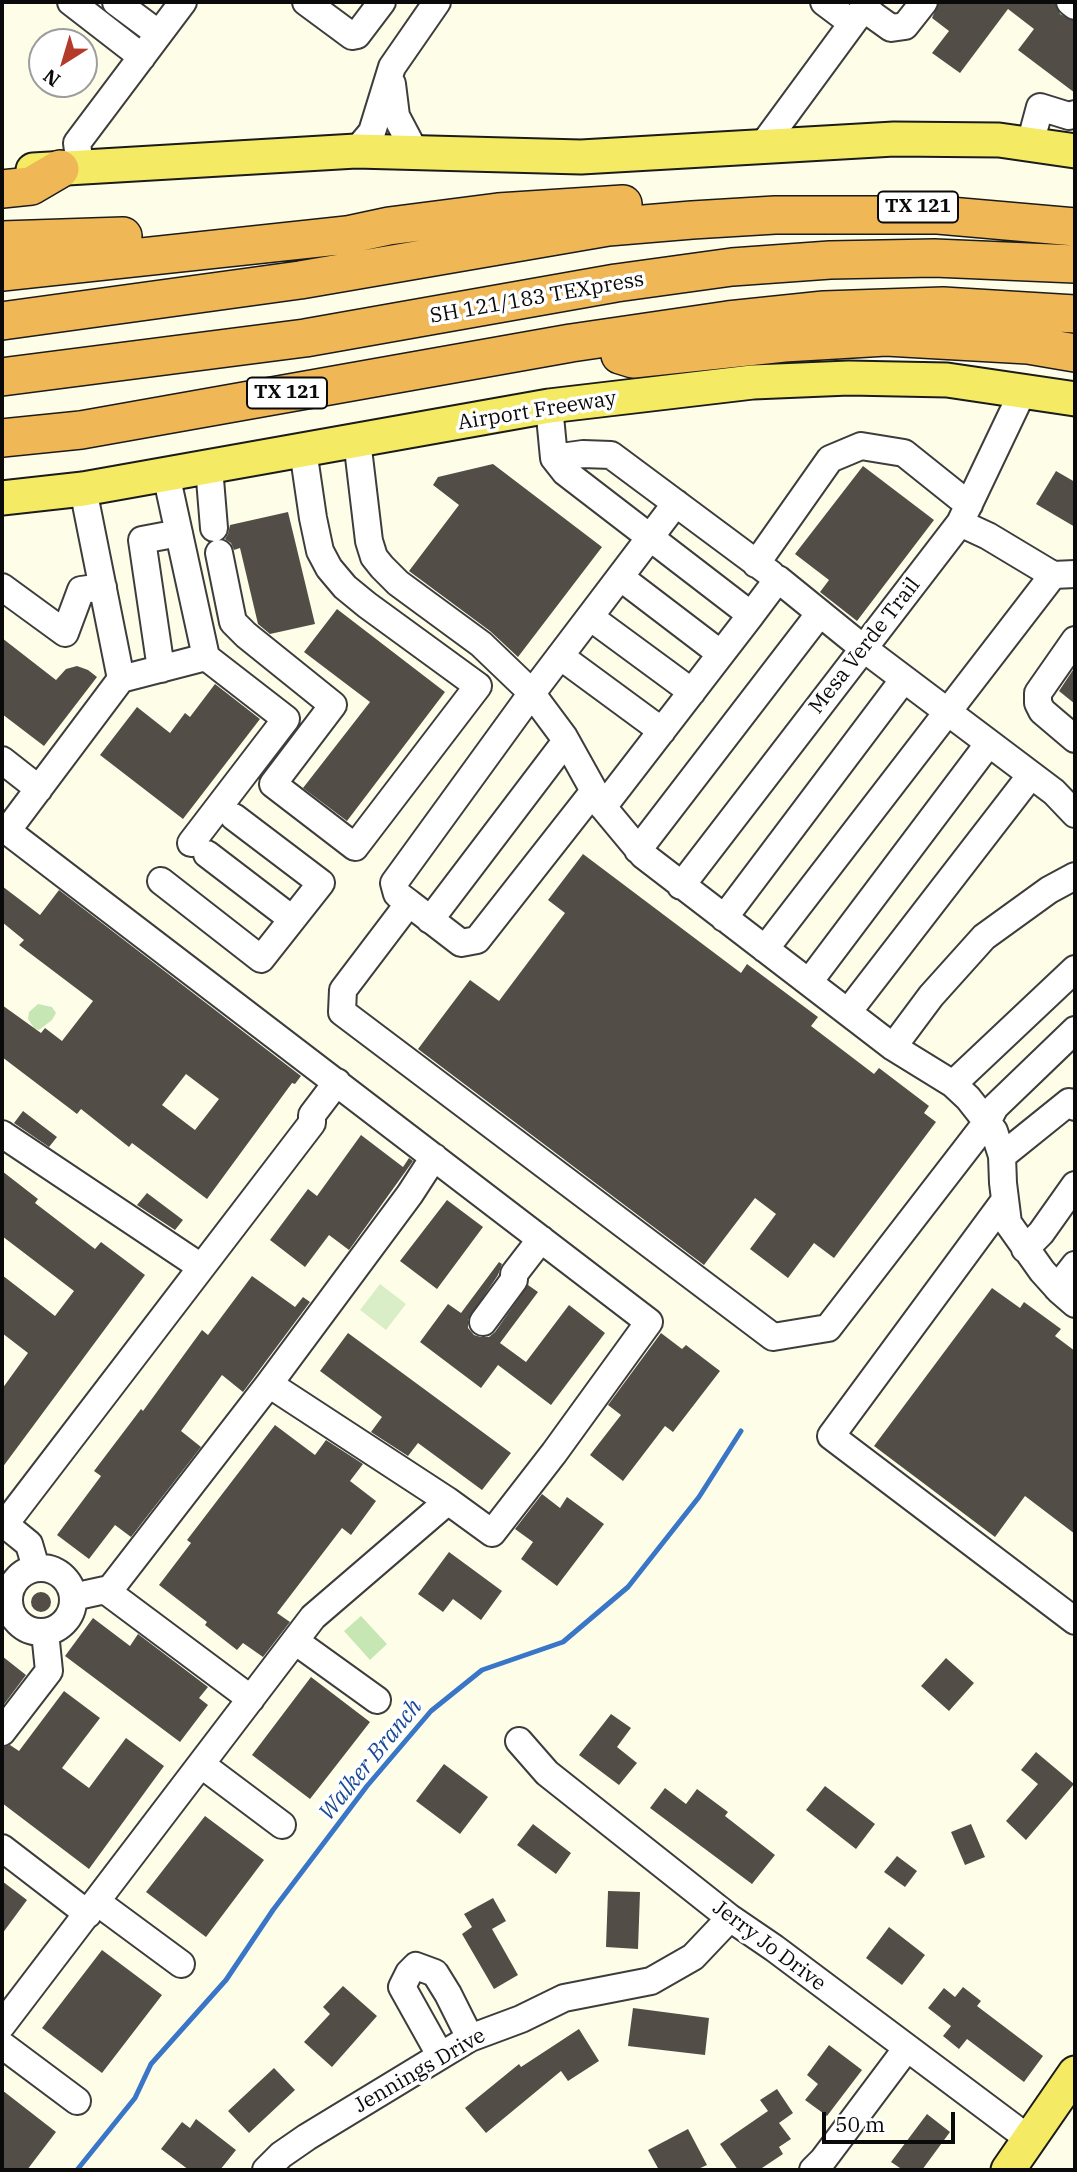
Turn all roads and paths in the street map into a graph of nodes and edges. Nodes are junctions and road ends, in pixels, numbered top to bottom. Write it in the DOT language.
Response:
graph roads {
  1 [pos="71,2"];
  2 [pos="115,2"];
  3 [pos="183,2"];
  4 [pos="382,2"];
  5 [pos="437,2"];
  6 [pos="824,2"];
  7 [pos="923,2"];
  8 [pos="1070,2"];
  9 [pos="318,5"];
  10 [pos="1075,6"];
  11 [pos="861,11"];
  12 [pos="99,23"];
  13 [pos="159,34"];
  14 [pos="142,57"];
  15 [pos="392,68"];
  16 [pos="1075,114"];
  17 [pos="1030,144"];
  18 [pos="763,145"];
  19 [pos="1075,151"];
  20 [pos="356,152"];
  21 [pos="416,154"];
  22 [pos="70,168"];
  23 [pos="2,172"];
  24 [pos="2,189"];
  25 [pos="1075,219"];
  26 [pos="1075,227"];
  27 [pos="347,235"];
  28 [pos="2,240"];
  29 [pos="1075,264"];
  30 [pos="2,272"];
  31 [pos="1075,314"];
  32 [pos="2,321"];
  33 [pos="572,343"];
  34 [pos="1075,353"];
  35 [pos="2,377"];
  36 [pos="1023,391"];
  37 [pos="1075,399"];
  38 [pos="549,406"];
  39 [pos="2,438"];
  40 [pos="357,440"];
  41 [pos="303,450"];
  42 [pos="554,458"];
  43 [pos="209,467"];
  44 [pos="166,474"];
  45 [pos="83,489"];
  46 [pos="2,499"];
  47 [pos="676,503"];
  48 [pos="965,514"];
  49 [pos="179,533"];
  50 [pos="650,537"];
  51 [pos="756,564"];
  52 [pos="1064,574"];
  53 [pos="620,578"];
  54 [pos="778,579"];
  55 [pos="103,587"];
  56 [pos="2,588"];
  57 [pos="820,613"];
  58 [pos="751,615"];
  59 [pos="590,617"];
  60 [pos="1075,640"];
  61 [pos="863,648"];
  62 [pos="721,653"];
  63 [pos="560,656"];
  64 [pos="206,657"];
  65 [pos="502,663"];
  66 [pos="161,669"];
  67 [pos="121,679"];
  68 [pos="904,679"];
  69 [pos="478,685"];
  70 [pos="692,692"];
  71 [pos="532,693"];
  72 [pos="948,712"];
  73 [pos="662,731"];
  74 [pos="1075,739"];
  75 [pos="566,741"];
  76 [pos="989,743"];
  77 [pos="2,760"];
  78 [pos="1031,775"];
  79 [pos="39,789"];
  80 [pos="599,799"];
  81 [pos="1075,814"];
  82 [pos="234,817"];
  83 [pos="5,829"];
  84 [pos="638,850"];
  85 [pos="1075,876"];
  86 [pos="161,881"];
  87 [pos="681,886"];
  88 [pos="409,903"];
  89 [pos="724,918"];
  90 [pos="292,919"];
  91 [pos="430,920"];
  92 [pos="765,949"];
  93 [pos="1075,969"];
  94 [pos="809,982"];
  95 [pos="848,1012"];
  96 [pos="1075,1031"];
  97 [pos="893,1047"];
  98 [pos="337,1082"];
  99 [pos="953,1084"];
  100 [pos="1073,1102"];
  101 [pos="987,1122"];
  102 [pos="2,1134"];
  103 [pos="1002,1156"];
  104 [pos="434,1157"];
  105 [pos="1075,1185"];
  106 [pos="1005,1200"];
  107 [pos="541,1239"];
  108 [pos="1025,1249"];
  109 [pos="1075,1265"];
  110 [pos="201,1267"];
  111 [pos="1066,1296"];
  112 [pos="483,1322"];
  113 [pos="269,1384"];
  114 [pos="448,1501"];
  115 [pos="3,1523"];
  116 [pos="36,1568"];
  117 [pos="108,1592"];
  118 [pos="74,1597"];
  119 [pos="1075,1621"];
  120 [pos="45,1632"];
  121 [pos="295,1641"];
  122 [pos="251,1699"];
  123 [pos="377,1700"];
  124 [pos="2,1732"];
  125 [pos="519,1741"];
  126 [pos="202,1765"];
  127 [pos="282,1825"];
  128 [pos="2,1848"];
  129 [pos="92,1908"];
  130 [pos="730,1918"];
  131 [pos="181,1964"];
  132 [pos="2,2025"];
  133 [pos="470,2038"];
  134 [pos="2,2045"];
  135 [pos="907,2048"];
  136 [pos="440,2055"];
  137 [pos="1075,2073"];
  138 [pos="77,2101"];
  139 [pos="1029,2139"];
  140 [pos="266,2170"];
  141 [pos="813,2170"];
  142 [pos="1008,2170"];
  1 -- 12 [label="street"];
  2 -- 12 [label="street"];
  2 -- 13 [label="street"];
  3 -- 13 [label="street"];
  4 -- 9 [label="street"];
  5 -- 15 [label="street"];
  6 -- 11 [label="street"];
  7 -- 11 [label="street"];
  8 -- 10 [label="street"];
  11 -- 18 [label="street"];
  12 -- 14 [label="street"];
  13 -- 14 [label="street"];
  14 -- 22 [label="street"];
  15 -- 20 [label="street"];
  15 -- 21 [label="street"];
  16 -- 17 [label="street"];
  17 -- 18 [label="main road"];
  17 -- 19 [label="main road"];
  18 -- 21 [label="main road"];
  20 -- 21 [label="main road"];
  20 -- 22 [label="main road"];
  22 -- 23 [label="main road"];
  22 -- 24 [label="highway"];
  25 -- 27 [label="highway, TX 121"];
  26 -- 32 [label="highway"];
  27 -- 28 [label="highway"];
  27 -- 30 [label="highway, TX 121"];
  29 -- 35 [label="highway, SH 121/183 TEXpress"];
  31 -- 33 [label="highway, TX 121"];
  33 -- 34 [label="highway"];
  33 -- 39 [label="highway, TX 121"];
  36 -- 37 [label="main road, Airport Freeway"];
  36 -- 38 [label="main road, Airport Freeway"];
  36 -- 48 [label="street, Mesa Verde Trail"];
  38 -- 40 [label="main road, Airport Freeway"];
  38 -- 42 [label="street"];
  40 -- 41 [label="main road, Airport Freeway"];
  40 -- 65 [label="street"];
  41 -- 43 [label="main road, Airport Freeway"];
  41 -- 69 [label="street"];
  42 -- 47 [label="street"];
  42 -- 50 [label="street"];
  43 -- 44 [label="main road, Airport Freeway"];
  43 -- 69 [label="street"];
  44 -- 45 [label="main road, Airport Freeway"];
  44 -- 49 [label="street"];
  45 -- 46 [label="main road, Airport Freeway"];
  45 -- 55 [label="street"];
  47 -- 50 [label="street"];
  47 -- 51 [label="street"];
  48 -- 51 [label="street"];
  48 -- 52 [label="street"];
  48 -- 61 [label="street, Mesa Verde Trail"];
  49 -- 64 [label="street"];
  49 -- 66 [label="street"];
  50 -- 53 [label="street"];
  50 -- 58 [label="street"];
  51 -- 54 [label="street"];
  52 -- 72 [label="street"];
  53 -- 59 [label="street"];
  53 -- 62 [label="street"];
  54 -- 57 [label="street"];
  54 -- 58 [label="street"];
  55 -- 56 [label="street"];
  55 -- 67 [label="street"];
  57 -- 61 [label="street"];
  57 -- 84 [label="street"];
  58 -- 62 [label="street"];
  59 -- 63 [label="street"];
  59 -- 70 [label="street"];
  60 -- 74 [label="street"];
  61 -- 68 [label="street"];
  61 -- 87 [label="street, Mesa Verde Trail"];
  62 -- 70 [label="street"];
  63 -- 71 [label="street"];
  63 -- 73 [label="street"];
  64 -- 66 [label="street"];
  64 -- 90 [label="street"];
  65 -- 69 [label="street"];
  65 -- 71 [label="street"];
  66 -- 67 [label="street"];
  67 -- 79 [label="street"];
  68 -- 72 [label="street"];
  68 -- 89 [label="street"];
  70 -- 73 [label="street"];
  71 -- 75 [label="street"];
  71 -- 88 [label="street"];
  72 -- 76 [label="street"];
  72 -- 92 [label="street"];
  73 -- 80 [label="street"];
  75 -- 80 [label="street"];
  75 -- 91 [label="street"];
  76 -- 78 [label="street"];
  76 -- 94 [label="street"];
  77 -- 79 [label="street"];
  78 -- 81 [label="street"];
  78 -- 95 [label="street"];
  79 -- 83 [label="street"];
  80 -- 84 [label="street"];
  80 -- 91 [label="street"];
  82 -- 90 [label="street"];
  83 -- 98 [label="street"];
  84 -- 87 [label="street"];
  85 -- 97 [label="street"];
  86 -- 90 [label="street"];
  87 -- 89 [label="street"];
  88 -- 91 [label="street"];
  88 -- 101 [label="street"];
  89 -- 92 [label="street"];
  92 -- 94 [label="street"];
  93 -- 99 [label="street"];
  94 -- 95 [label="street"];
  95 -- 97 [label="street"];
  96 -- 101 [label="street"];
  97 -- 99 [label="street"];
  98 -- 104 [label="street"];
  98 -- 110 [label="street"];
  99 -- 101 [label="street"];
  100 -- 103 [label="street"];
  101 -- 103 [label="street"];
  102 -- 110 [label="street"];
  103 -- 106 [label="street"];
  104 -- 107 [label="street"];
  104 -- 113 [label="street"];
  105 -- 108 [label="street"];
  106 -- 108 [label="street"];
  106 -- 119 [label="street"];
  107 -- 112 [label="street"];
  107 -- 114 [label="street"];
  108 -- 111 [label="street"];
  109 -- 111 [label="street"];
  110 -- 115 [label="street"];
  113 -- 114 [label="street"];
  113 -- 117 [label="street"];
  114 -- 121 [label="street"];
  115 -- 116 [label="street"];
  116 -- 118 [label="street"];
  116 -- 120 [label="street"];
  117 -- 118 [label="street"];
  117 -- 122 [label="street"];
  118 -- 120 [label="street"];
  120 -- 124 [label="street"];
  121 -- 122 [label="street"];
  121 -- 123 [label="street"];
  122 -- 126 [label="street"];
  125 -- 130 [label="street, Jerry Jo Drive"];
  126 -- 127 [label="street"];
  126 -- 129 [label="street"];
  128 -- 129 [label="street"];
  129 -- 131 [label="street"];
  129 -- 132 [label="street"];
  130 -- 133 [label="street, Jennings Drive"];
  130 -- 135 [label="street, Jerry Jo Drive"];
  133 -- 136 [label="street, Jennings Drive"];
  133 -- 136 [label="street"];
  134 -- 138 [label="street"];
  135 -- 139 [label="street, Jerry Jo Drive"];
  135 -- 141 [label="street"];
  136 -- 140 [label="street, Jennings Drive"];
  137 -- 139 [label="main road"];
  139 -- 142 [label="main road"];
}
